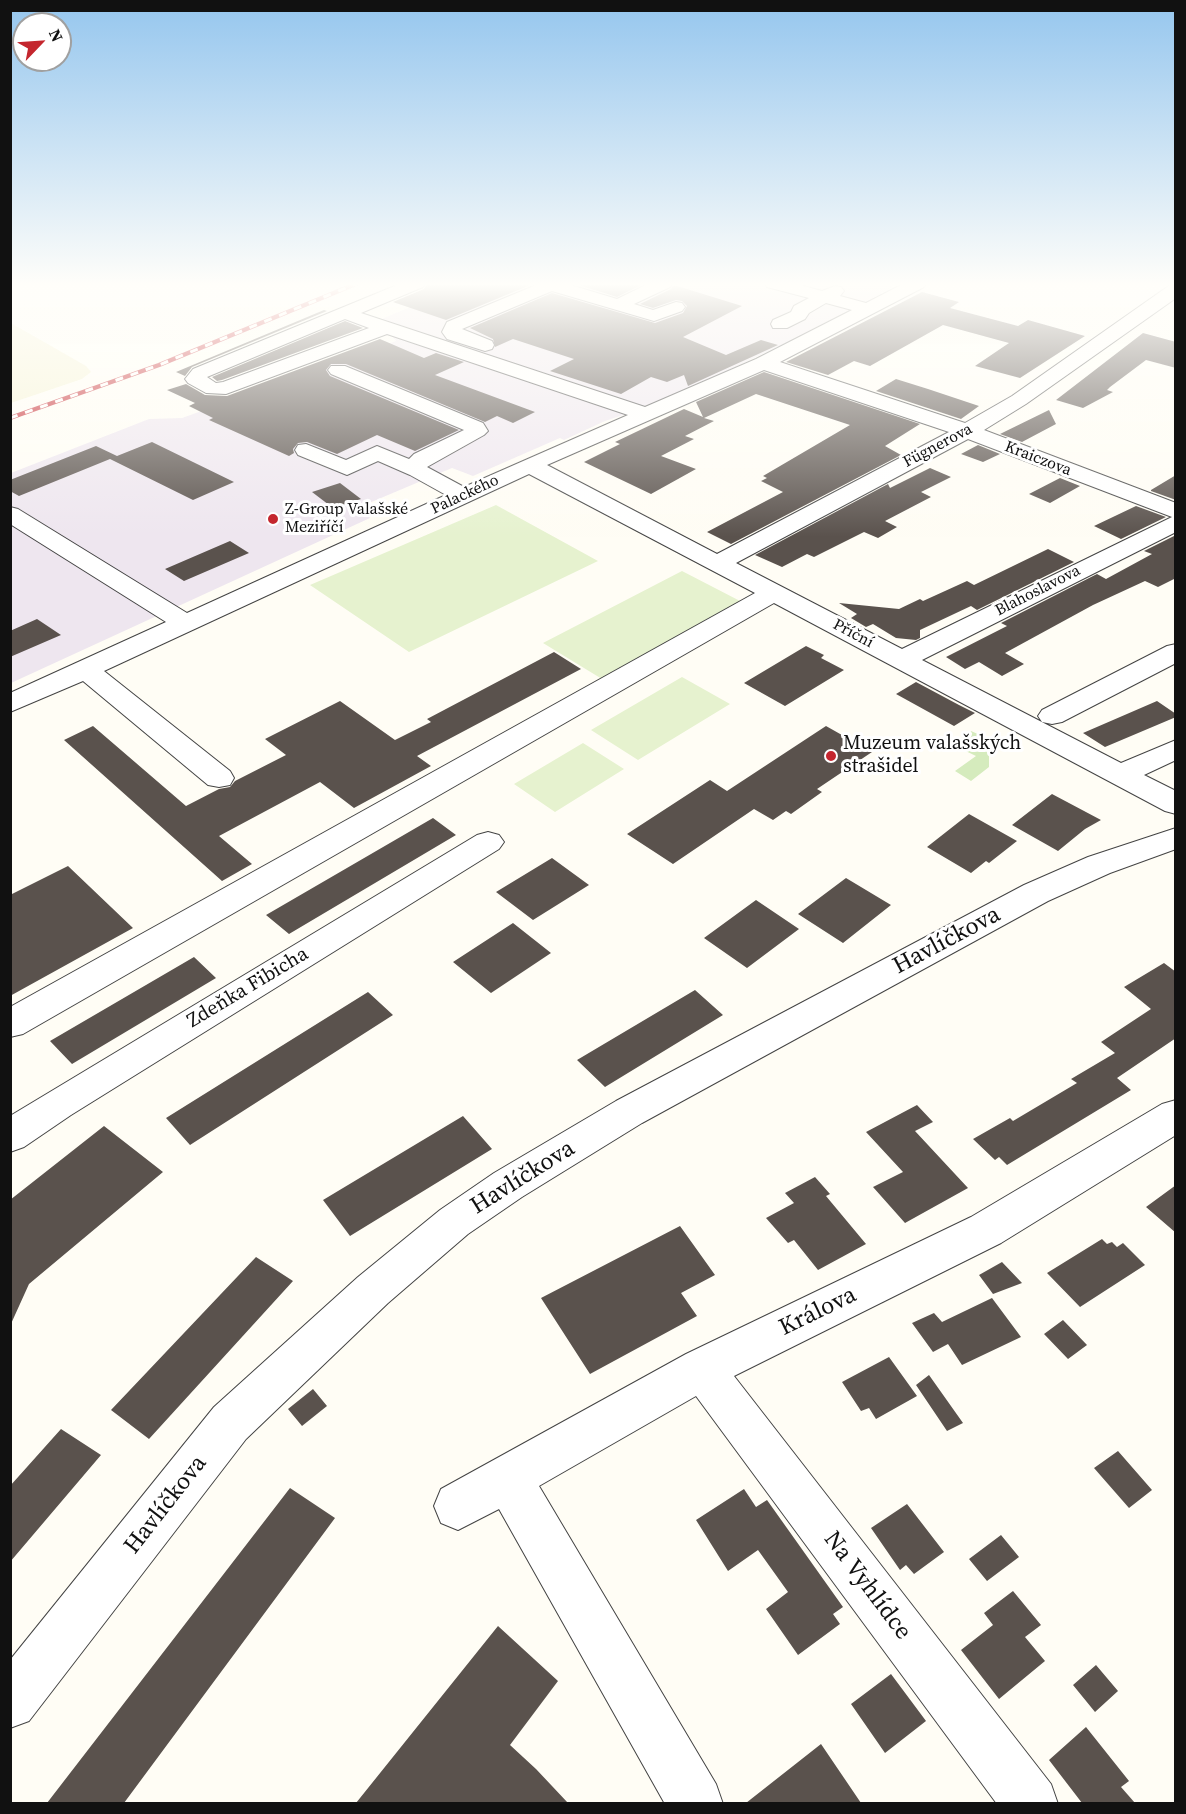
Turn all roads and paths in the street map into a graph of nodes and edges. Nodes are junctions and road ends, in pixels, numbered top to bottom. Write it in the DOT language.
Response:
graph roads {
  1 [pos="212,368"];
  2 [pos="233,368"];
  3 [pos="278,368"];
  4 [pos="505,368"];
  5 [pos="751,368"];
  6 [pos="777,368"];
  7 [pos="1065,368"];
  8 [pos="338,370"];
  9 [pos="254,377"];
  10 [pos="646,414"];
  11 [pos="967,431"];
  12 [pos="306,450"];
  13 [pos="530,465"];
  14 [pos="416,470"];
  15 [pos="463,495"];
  16 [pos="1176,511"];
  17 [pos="10,514"];
  18 [pos="1176,523"];
  19 [pos="718,563"];
  20 [pos="774,593"];
  21 [pos="185,623"];
  22 [pos="1176,652"];
  23 [pos="901,660"];
  24 [pos="85,669"];
  25 [pos="10,704"];
  26 [pos="1052,716"];
  27 [pos="1176,749"];
  28 [pos="1120,775"];
  29 [pos="219,778"];
  30 [pos="1176,804"];
  31 [pos="1176,838"];
  32 [pos="488,842"];
  33 [pos="10,1024"];
  34 [pos="1176,1115"];
  35 [pos="10,1136"];
  36 [pos="702,1369"];
  37 [pos="507,1478"];
  38 [pos="458,1506"];
  39 [pos="10,1702"];
  40 [pos="696,1803"];
  41 [pos="1031,1803"];
  1 -- 9 [label="street"];
  2 -- 9 [label="street"];
  3 -- 9 [label="street"];
  4 -- 10 [label="street"];
  5 -- 10 [label="street, Palackého"];
  6 -- 11 [label="street, Kraiczova"];
  7 -- 11 [label="street, Fügnerova"];
  8 -- 14 [label="street"];
  10 -- 13 [label="street, Palackého"];
  11 -- 16 [label="street, Kraiczova"];
  11 -- 19 [label="street, Fügnerova"];
  12 -- 14 [label="street"];
  13 -- 15 [label="street, Palackého"];
  13 -- 19 [label="street, Příční"];
  14 -- 15 [label="street"];
  15 -- 21 [label="street, Palackého"];
  17 -- 21 [label="street"];
  18 -- 23 [label="street, Blahoslavova"];
  19 -- 20 [label="street, Příční"];
  20 -- 23 [label="street, Příční"];
  20 -- 33 [label="street"];
  21 -- 24 [label="street, Palackého"];
  22 -- 26 [label="street"];
  23 -- 28 [label="street, Příční"];
  24 -- 25 [label="street, Palackého"];
  24 -- 29 [label="street"];
  27 -- 28 [label="street"];
  28 -- 30 [label="street, Příční"];
  31 -- 39 [label="street, Havlíčkova"];
  32 -- 35 [label="street, Zdeňka Fibicha"];
  34 -- 36 [label="street, Králova"];
  36 -- 37 [label="street, Králova"];
  36 -- 41 [label="street, Na Vyhlídce"];
  37 -- 38 [label="street, Králova"];
  37 -- 40 [label="street"];
}
